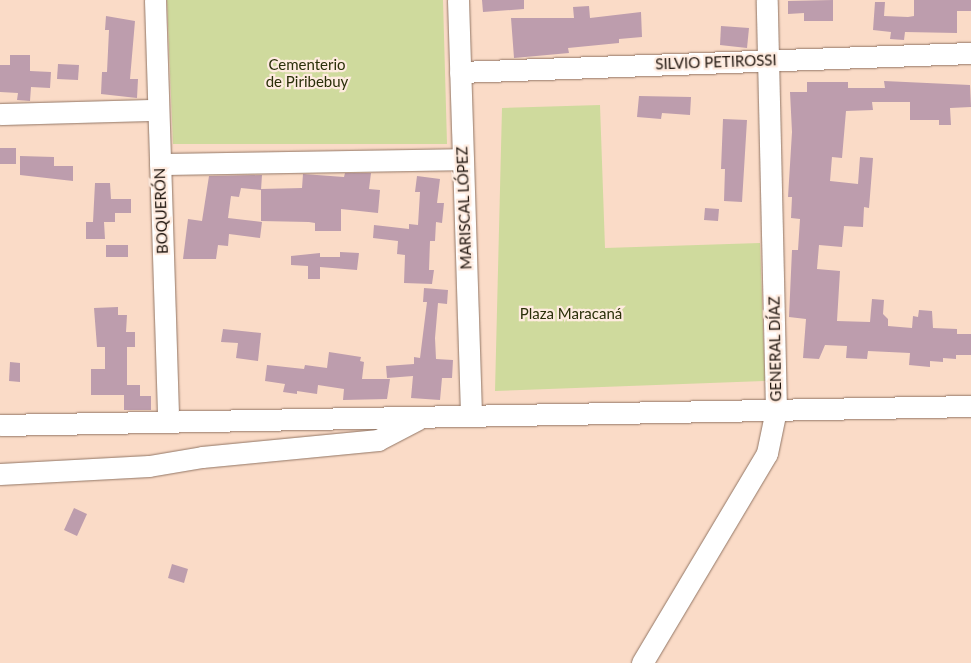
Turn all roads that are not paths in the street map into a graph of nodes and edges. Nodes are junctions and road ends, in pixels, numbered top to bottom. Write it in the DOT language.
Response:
graph roads {
  1 [pos="155,0"];
  2 [pos="458,0"];
  3 [pos="767,0"];
  4 [pos="971,53"];
  5 [pos="768,60"];
  6 [pos="460,72"];
  7 [pos="158,110"];
  8 [pos="0,114"];
  9 [pos="463,159"];
  10 [pos="160,164"];
  11 [pos="971,406"];
  12 [pos="776,410"];
  13 [pos="470,416"];
  14 [pos="422,417"];
  15 [pos="168,422"];
  16 [pos="0,425"];
  17 [pos="0,474"];
  18 [pos="642,663"];
  1 -- 7 [label="street, BOQUERÓN"];
  2 -- 6 [label="street, MARISCAL LÓPEZ"];
  3 -- 5 [label="street, GENERAL DÍAZ"];
  4 -- 5 [label="street, SILVIO PETIROSSI"];
  5 -- 6 [label="street, SILVIO PETIROSSI"];
  5 -- 12 [label="street, GENERAL DÍAZ"];
  6 -- 9 [label="street, MARISCAL LÓPEZ"];
  7 -- 8 [label="street"];
  7 -- 10 [label="street, BOQUERÓN"];
  9 -- 10 [label="street"];
  9 -- 13 [label="street, MARISCAL LÓPEZ"];
  10 -- 15 [label="street, BOQUERÓN"];
  11 -- 12 [label="street"];
  12 -- 13 [label="street"];
  12 -- 18 [label="street, GENERAL DÍAZ"];
  13 -- 14 [label="street"];
  14 -- 15 [label="street"];
  14 -- 17 [label="street"];
  15 -- 16 [label="street"];
}
